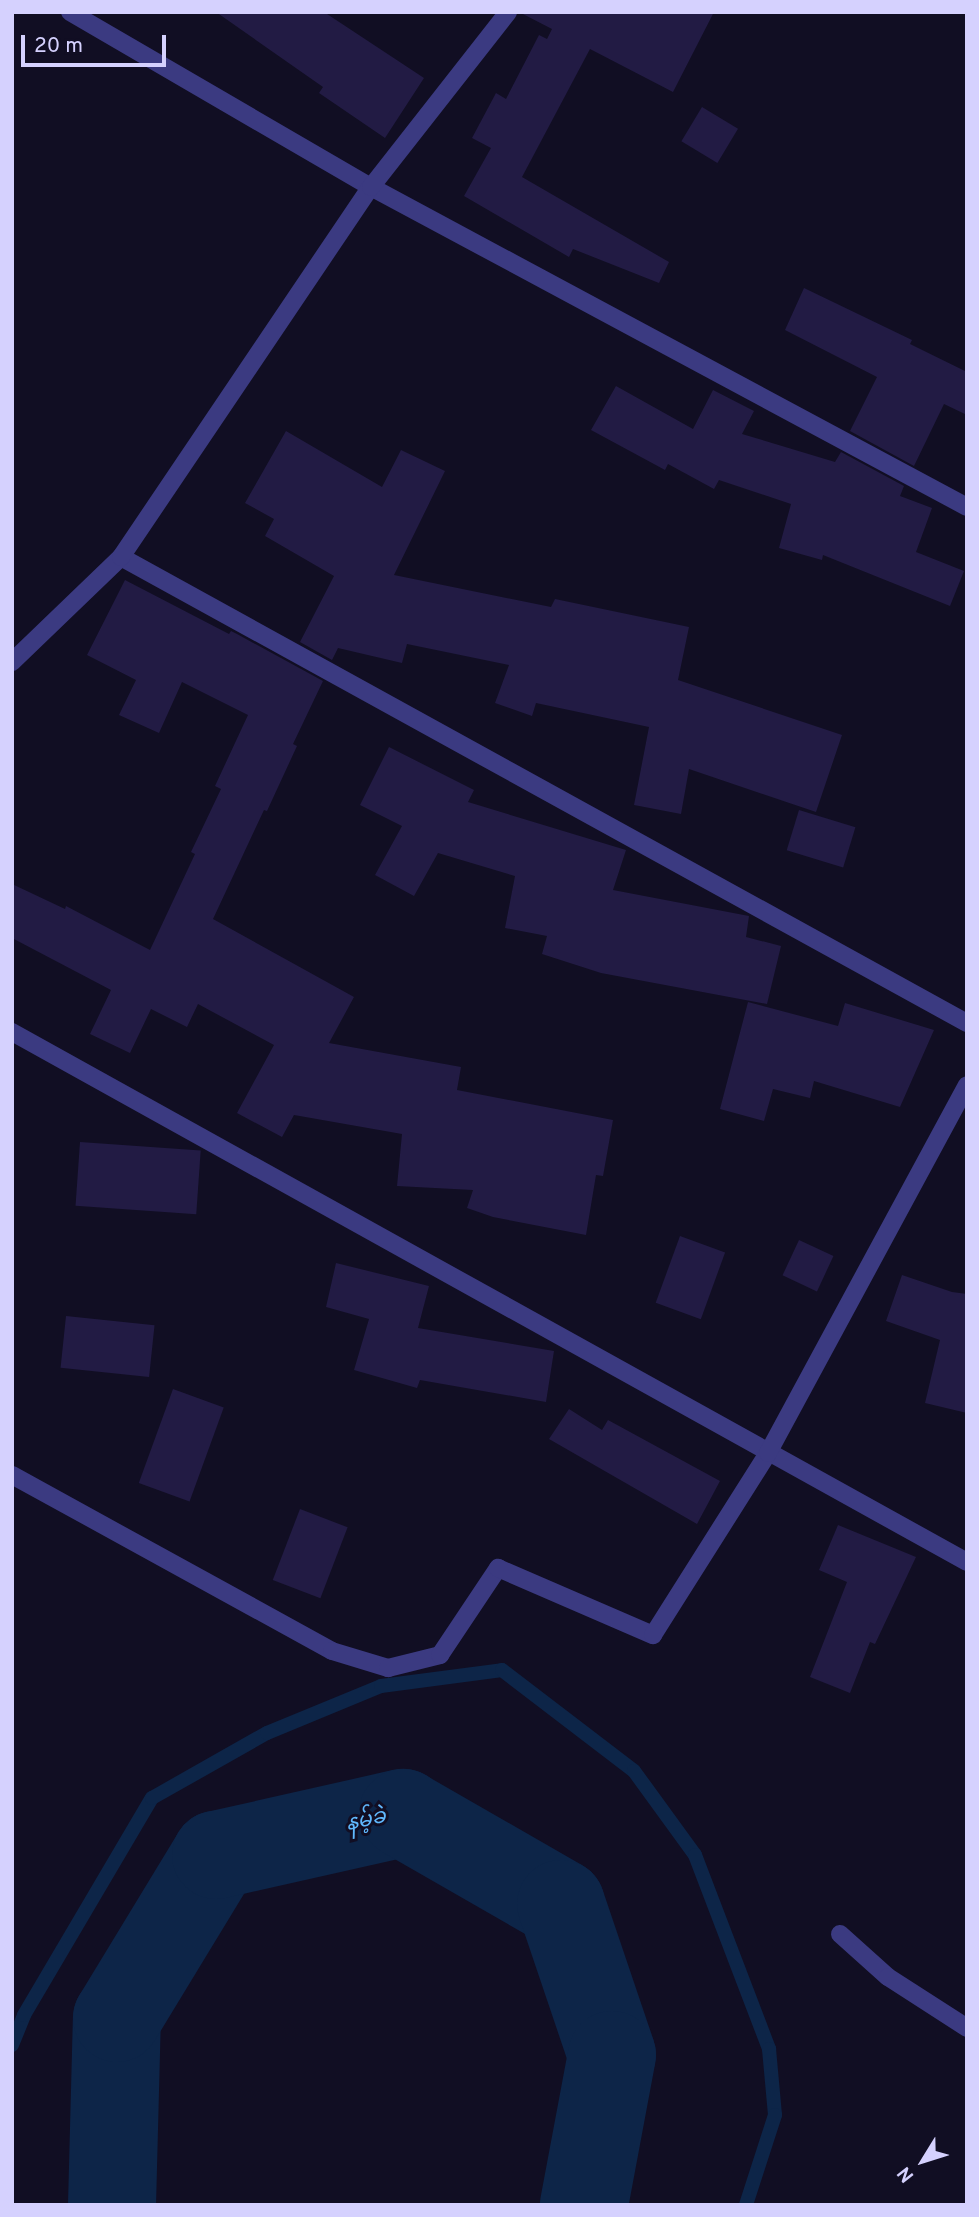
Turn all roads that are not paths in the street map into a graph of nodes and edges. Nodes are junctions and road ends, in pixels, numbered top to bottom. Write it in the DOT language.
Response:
graph roads {
  1 [pos="71,12"];
  2 [pos="508,12"];
  3 [pos="371,187"];
  4 [pos="967,507"];
  5 [pos="121,557"];
  6 [pos="12,662"];
  7 [pos="967,1023"];
  8 [pos="12,1032"];
  9 [pos="967,1085"];
  10 [pos="768,1454"];
  11 [pos="12,1475"];
  12 [pos="967,1562"];
  13 [pos="840,1934"];
  14 [pos="967,2028"];
  1 -- 3 [label="street"];
  2 -- 3 [label="street"];
  3 -- 4 [label="street"];
  3 -- 5 [label="street"];
  5 -- 6 [label="street"];
  5 -- 7 [label="street"];
  8 -- 10 [label="street"];
  9 -- 10 [label="street"];
  10 -- 11 [label="street"];
  10 -- 12 [label="street"];
  13 -- 14 [label="street"];
}
